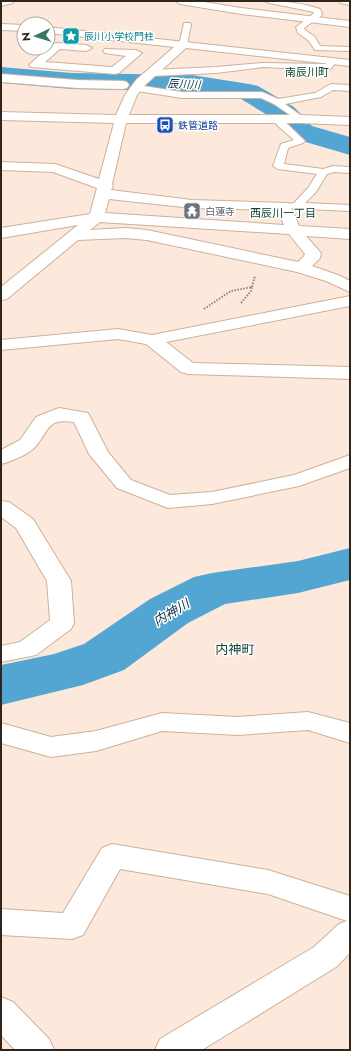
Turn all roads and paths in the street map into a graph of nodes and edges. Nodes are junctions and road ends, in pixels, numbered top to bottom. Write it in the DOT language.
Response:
graph roads {
  1 [pos="9,1"];
  2 [pos="180,1"];
  3 [pos="269,1"];
  4 [pos="344,1"];
  5 [pos="350,2"];
  6 [pos="1,3"];
  7 [pos="309,20"];
  8 [pos="350,24"];
  9 [pos="187,25"];
  10 [pos="1,26"];
  11 [pos="16,27"];
  12 [pos="56,31"];
  13 [pos="102,36"];
  14 [pos="183,45"];
  15 [pos="318,48"];
  16 [pos="94,49"];
  17 [pos="350,49"];
  18 [pos="312,59"];
  19 [pos="332,61"];
  20 [pos="350,62"];
  21 [pos="152,73"];
  22 [pos="1,78"];
  23 [pos="138,87"];
  24 [pos="350,88"];
  25 [pos="277,102"];
  26 [pos="1,116"];
  27 [pos="121,119"];
  28 [pos="279,119"];
  29 [pos="297,119"];
  30 [pos="350,121"];
  31 [pos="1,166"];
  32 [pos="350,170"];
  33 [pos="323,172"];
  34 [pos="105,190"];
  35 [pos="290,206"];
  36 [pos="350,208"];
  37 [pos="97,217"];
  38 [pos="294,230"];
  39 [pos="1,233"];
  40 [pos="350,234"];
  41 [pos="74,236"];
  42 [pos="302,268"];
  43 [pos="256,275"];
  44 [pos="350,287"];
  45 [pos="1,295"];
  46 [pos="350,301"];
  47 [pos="179,335"];
  48 [pos="152,340"];
  49 [pos="1,345"];
  50 [pos="350,372"];
  51 [pos="1,458"];
  52 [pos="350,461"];
  53 [pos="1,507"];
  54 [pos="1,654"];
  55 [pos="1,733"];
  56 [pos="350,733"];
  57 [pos="350,909"];
  58 [pos="1,922"];
  59 [pos="350,933"];
  60 [pos="1,1012"];
  61 [pos="37,1050"];
  62 [pos="172,1050"];
  1 -- 6 [label="street"];
  2 -- 7 [label="street"];
  3 -- 7 [label="lane"];
  4 -- 5 [label="street"];
  7 -- 8 [label="street"];
  7 -- 15 [label="lane"];
  9 -- 14 [label="lane"];
  10 -- 11 [label="street"];
  12 -- 13 [label="street"];
  13 -- 14 [label="street"];
  13 -- 16 [label="street"];
  14 -- 18 [label="street"];
  14 -- 21 [label="street"];
  15 -- 17 [label="lane"];
  15 -- 18 [label="lane"];
  16 -- 16 [label="street"];
  18 -- 19 [label="street"];
  19 -- 20 [label="street"];
  19 -- 21 [label="lane"];
  21 -- 23 [label="street"];
  22 -- 23 [label="street"];
  23 -- 25 [label="lane"];
  23 -- 27 [label="street"];
  24 -- 25 [label="lane"];
  25 -- 29 [label="lane"];
  26 -- 27 [label="street"];
  27 -- 28 [label="street"];
  27 -- 34 [label="street"];
  28 -- 29 [label="street"];
  28 -- 33 [label="lane"];
  29 -- 30 [label="street"];
  31 -- 34 [label="street"];
  32 -- 33 [label="lane"];
  33 -- 35 [label="lane"];
  34 -- 35 [label="street"];
  34 -- 37 [label="street"];
  35 -- 36 [label="lane"];
  35 -- 38 [label="street"];
  37 -- 38 [label="street"];
  37 -- 39 [label="street"];
  37 -- 41 [label="street"];
  38 -- 40 [label="street"];
  38 -- 42 [label="street"];
  41 -- 42 [label="street"];
  41 -- 45 [label="street"];
  42 -- 44 [label="street"];
  43 -- 47 [label="path"];
  46 -- 47 [label="street"];
  47 -- 48 [label="street"];
  48 -- 49 [label="street"];
  48 -- 50 [label="street"];
  51 -- 52 [label="street"];
  53 -- 54 [label="street"];
  55 -- 56 [label="street"];
  57 -- 58 [label="street"];
  59 -- 62 [label="street"];
  60 -- 61 [label="street"];
}
